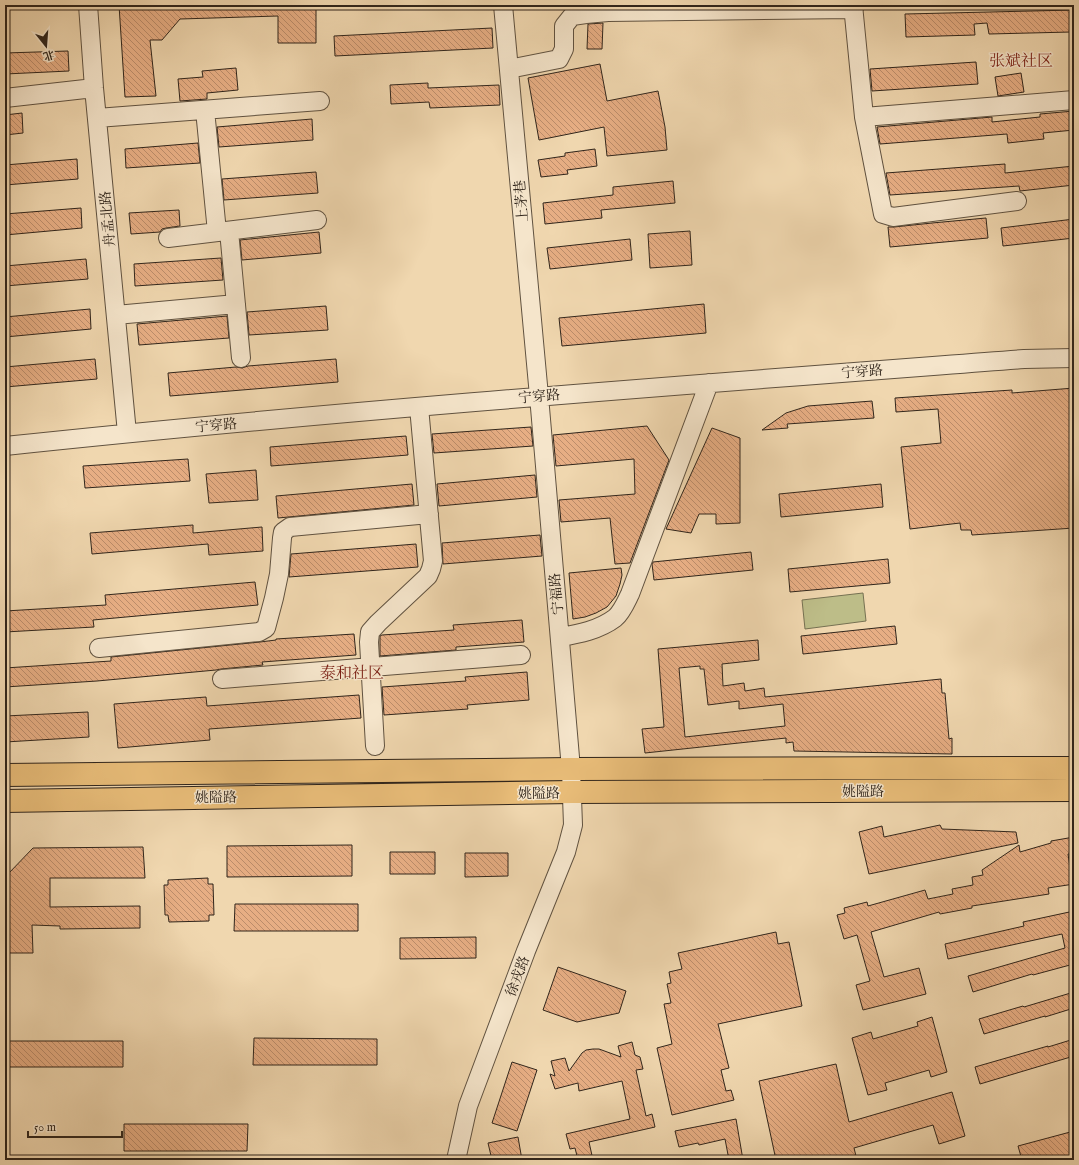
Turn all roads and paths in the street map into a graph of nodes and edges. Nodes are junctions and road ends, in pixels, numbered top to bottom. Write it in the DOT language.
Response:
graph roads {
  1 [pos="88,5"];
  2 [pos="503,5"];
  3 [pos="854,7"];
  4 [pos="509,69"];
  5 [pos="94,88"];
  6 [pos="5,98"];
  7 [pos="1074,100"];
  8 [pos="320,101"];
  9 [pos="205,110"];
  10 [pos="864,117"];
  11 [pos="97,118"];
  12 [pos="1017,201"];
  13 [pos="317,220"];
  14 [pos="223,231"];
  15 [pos="168,238"];
  16 [pos="236,304"];
  17 [pos="116,315"];
  18 [pos="241,358"];
  19 [pos="1074,358"];
  20 [pos="709,383"];
  21 [pos="539,396"];
  22 [pos="419,407"];
  23 [pos="127,433"];
  24 [pos="5,446"];
  25 [pos="429,514"];
  26 [pos="560,637"];
  27 [pos="99,648"];
  28 [pos="522,655"];
  29 [pos="371,667"];
  30 [pos="222,679"];
  31 [pos="375,746"];
  32 [pos="1074,768"];
  33 [pos="571,769"];
  34 [pos="5,775"];
  35 [pos="1074,790"];
  36 [pos="572,792"];
  37 [pos="5,801"];
  38 [pos="456,1160"];
  1 -- 5 [label="street, 舟孟北路"];
  2 -- 4 [label="street, 上茅巷"];
  3 -- 4 [label="street"];
  3 -- 10 [label="street"];
  4 -- 21 [label="street, 上茅巷"];
  5 -- 6 [label="street"];
  5 -- 11 [label="street, 舟孟北路"];
  7 -- 10 [label="street"];
  8 -- 9 [label="street"];
  9 -- 11 [label="street"];
  9 -- 14 [label="street"];
  10 -- 12 [label="street"];
  11 -- 17 [label="street, 舟孟北路"];
  13 -- 14 [label="street"];
  14 -- 15 [label="street"];
  14 -- 16 [label="street"];
  16 -- 17 [label="street"];
  16 -- 18 [label="street"];
  17 -- 23 [label="street, 舟孟北路"];
  19 -- 20 [label="street, 宁穿路"];
  20 -- 21 [label="street, 宁穿路"];
  20 -- 26 [label="street"];
  21 -- 22 [label="street, 宁穿路"];
  21 -- 26 [label="street, 宁福路"];
  22 -- 23 [label="street, 宁穿路"];
  22 -- 25 [label="street"];
  23 -- 24 [label="street, 宁穿路"];
  25 -- 27 [label="street"];
  25 -- 29 [label="street"];
  26 -- 33 [label="street, 宁福路"];
  28 -- 29 [label="street"];
  29 -- 30 [label="street"];
  29 -- 31 [label="street"];
  32 -- 33 [label="main road, 姚隘路"];
  33 -- 34 [label="main road, 姚隘路"];
  33 -- 36 [label="street, 宁福路"];
  35 -- 36 [label="main road, 姚隘路"];
  36 -- 37 [label="main road, 姚隘路"];
  36 -- 38 [label="street, 徐戎路"];
}
